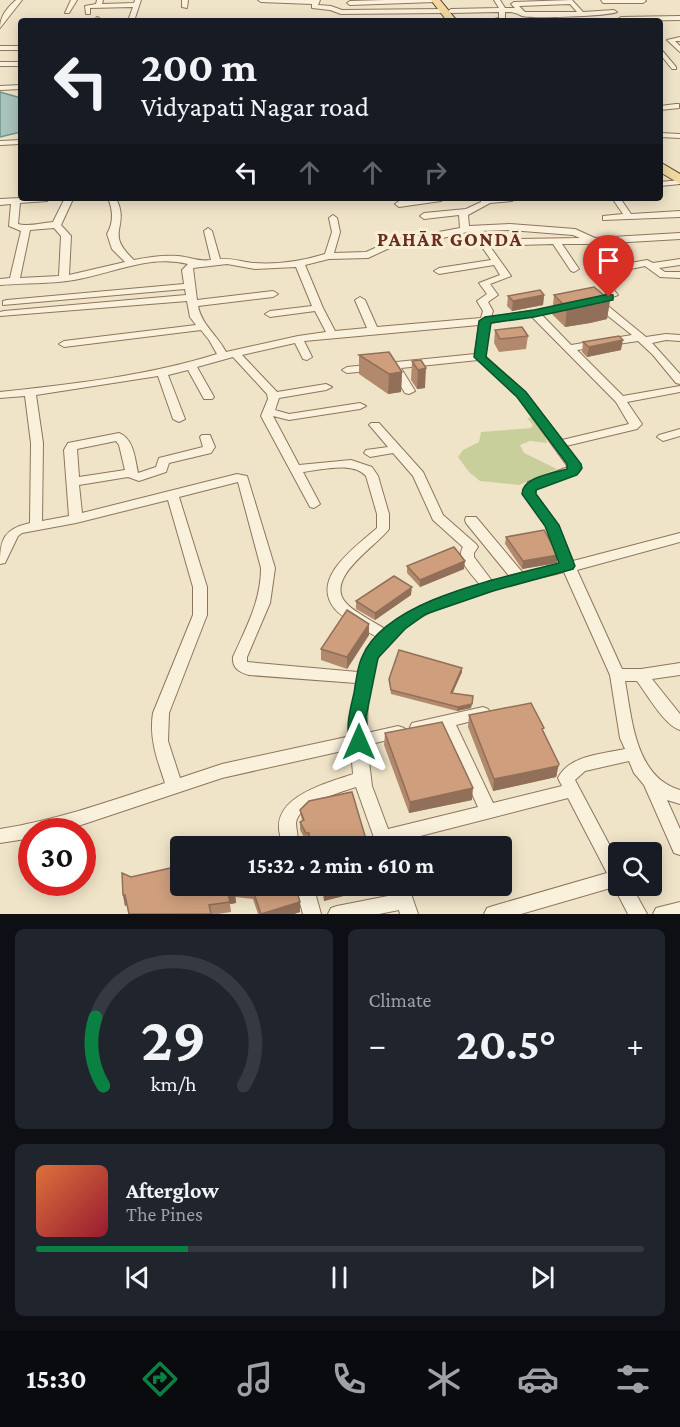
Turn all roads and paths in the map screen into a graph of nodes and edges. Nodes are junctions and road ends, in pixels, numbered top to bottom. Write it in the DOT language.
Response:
graph roads {
  1 [pos="20,0"];
  2 [pos="74,0"];
  3 [pos="435,0"];
  4 [pos="442,0"];
  5 [pos="497,0"];
  6 [pos="258,1"];
  7 [pos="316,1"];
  8 [pos="531,1"];
  9 [pos="603,1"];
  10 [pos="643,1"];
  11 [pos="137,2"];
  12 [pos="99,3"];
  13 [pos="350,3"];
  14 [pos="503,10"];
  15 [pos="518,10"];
  16 [pos="612,10"];
  17 [pos="8,11"];
  18 [pos="0,12"];
  19 [pos="67,12"];
  20 [pos="338,12"];
  21 [pos="580,12"];
  22 [pos="87,13"];
  23 [pos="449,14"];
  24 [pos="132,18"];
  25 [pos="341,18"];
  26 [pos="502,18"];
  27 [pos="620,18"];
  28 [pos="663,19"];
  29 [pos="679,19"];
  30 [pos="0,26"];
  31 [pos="680,39"];
  32 [pos="18,43"];
  33 [pos="0,44"];
  34 [pos="0,48"];
  35 [pos="18,48"];
  36 [pos="679,49"];
  37 [pos="663,53"];
  38 [pos="0,64"];
  39 [pos="18,64"];
  40 [pos="677,69"];
  41 [pos="18,87"];
  42 [pos="0,88"];
  43 [pos="676,106"];
  44 [pos="663,108"];
  45 [pos="663,135"];
  46 [pos="680,136"];
  47 [pos="18,142"];
  48 [pos="0,143"];
  49 [pos="663,160"];
  50 [pos="663,168"];
  51 [pos="680,171"];
  52 [pos="680,181"];
  53 [pos="663,184"];
  54 [pos="16,201"];
  55 [pos="68,201"];
  56 [pos="113,201"];
  57 [pos="409,201"];
  58 [pos="485,201"];
  59 [pos="618,201"];
  60 [pos="0,202"];
  61 [pos="399,204"];
  62 [pos="466,212"];
  63 [pos="680,214"];
  64 [pos="424,216"];
  65 [pos="629,217"];
  66 [pos="333,218"];
  67 [pos="606,218"];
  68 [pos="56,225"];
  69 [pos="469,229"];
  70 [pos="26,230"];
  71 [pos="208,231"];
  72 [pos="680,236"];
  73 [pos="590,240"];
  74 [pos="519,242"];
  75 [pos="557,243"];
  76 [pos="329,256"];
  77 [pos="216,261"];
  78 [pos="498,262"];
  79 [pos="680,262"];
  80 [pos="132,263"];
  81 [pos="196,263"];
  82 [pos="300,264"];
  83 [pos="652,266"];
  84 [pos="574,269"];
  85 [pos="440,271"];
  86 [pos="680,275"];
  87 [pos="64,278"];
  88 [pos="14,281"];
  89 [pos="0,282"];
  90 [pos="189,286"];
  91 [pos="273,294"];
  92 [pos="360,300"];
  93 [pos="191,301"];
  94 [pos="7,303"];
  95 [pos="585,303"];
  96 [pos="318,308"];
  97 [pos="4,314"];
  98 [pos="270,314"];
  99 [pos="534,314"];
  100 [pos="485,321"];
  101 [pos="202,327"];
  102 [pos="374,331"];
  103 [pos="332,334"];
  104 [pos="680,338"];
  105 [pos="298,339"];
  106 [pos="642,339"];
  107 [pos="64,344"];
  108 [pos="570,348"];
  109 [pos="229,355"];
  110 [pos="307,357"];
  111 [pos="480,357"];
  112 [pos="191,366"];
  113 [pos="394,366"];
  114 [pos="347,370"];
  115 [pos="162,372"];
  116 [pos="680,381"];
  117 [pos="326,387"];
  118 [pos="680,389"];
  119 [pos="409,391"];
  120 [pos="30,392"];
  121 [pos="0,395"];
  122 [pos="274,396"];
  123 [pos="208,397"];
  124 [pos="620,400"];
  125 [pos="360,406"];
  126 [pos="268,411"];
  127 [pos="179,419"];
  128 [pos="375,425"];
  129 [pos="680,432"];
  130 [pos="206,437"];
  131 [pos="663,437"];
  132 [pos="560,444"];
  133 [pos="396,449"];
  134 [pos="370,453"];
  135 [pos="295,469"];
  136 [pos="132,473"];
  137 [pos="73,482"];
  138 [pos="172,493"];
  139 [pos="314,504"];
  140 [pos="76,519"];
  141 [pos="471,520"];
  142 [pos="36,526"];
  143 [pos="680,537"];
  144 [pos="0,560"];
  145 [pos="567,566"];
  146 [pos="519,578"];
  147 [pos="489,587"];
  148 [pos="387,637"];
  149 [pos="680,669"];
  150 [pos="617,675"];
  151 [pos="641,675"];
  152 [pos="365,678"];
  153 [pos="493,711"];
  154 [pos="446,720"];
  155 [pos="680,724"];
  156 [pos="359,742"];
  157 [pos="633,754"];
  158 [pos="362,778"];
  159 [pos="650,781"];
  160 [pos="175,787"];
  161 [pos="571,790"];
  162 [pos="680,797"];
  163 [pos="488,811"];
  164 [pos="81,818"];
  165 [pos="18,833"];
  166 [pos="0,836"];
  167 [pos="290,836"];
  168 [pos="383,836"];
  169 [pos="405,836"];
  170 [pos="680,848"];
  171 [pos="608,859"];
  172 [pos="608,881"];
  173 [pos="307,896"];
  174 [pos="628,896"];
  175 [pos="404,900"];
  176 [pos="680,910"];
  177 [pos="312,914"];
  178 [pos="337,914"];
  179 [pos="493,914"];
  180 [pos="638,914"];
  181 [pos="662,914"];
  1 -- 17 [label="street"];
  2 -- 19 [label="street"];
  3 -- 13 [label="street"];
  3 -- 23 [label="main road"];
  4 -- 23 [label="main road"];
  5 -- 14 [label="street"];
  6 -- 7 [label="street"];
  7 -- 20 [label="street"];
  8 -- 15 [label="street"];
  8 -- 21 [label="street"];
  9 -- 10 [label="street"];
  9 -- 16 [label="street"];
  11 -- 12 [label="street"];
  11 -- 24 [label="street"];
  12 -- 22 [label="street"];
  14 -- 15 [label="street"];
  14 -- 23 [label="street"];
  14 -- 26 [label="street"];
  15 -- 21 [label="street"];
  16 -- 21 [label="street"];
  16 -- 27 [label="street"];
  17 -- 18 [label="street"];
  17 -- 30 [label="street"];
  20 -- 23 [label="street"];
  20 -- 25 [label="street"];
  28 -- 29 [label="street"];
  31 -- 36 [label="street"];
  32 -- 33 [label="street"];
  34 -- 35 [label="street"];
  37 -- 40 [label="street"];
  38 -- 39 [label="street"];
  41 -- 42 [label="street"];
  43 -- 44 [label="street"];
  45 -- 46 [label="street"];
  47 -- 48 [label="street"];
  49 -- 51 [label="main road"];
  50 -- 52 [label="main road"];
  52 -- 53 [label="street"];
  54 -- 60 [label="street"];
  54 -- 70 [label="street"];
  55 -- 68 [label="street"];
  56 -- 80 [label="street"];
  57 -- 61 [label="street"];
  58 -- 62 [label="street"];
  59 -- 65 [label="street"];
  62 -- 64 [label="street"];
  62 -- 69 [label="street"];
  63 -- 65 [label="street"];
  65 -- 67 [label="street"];
  66 -- 76 [label="street"];
  68 -- 70 [label="street"];
  68 -- 87 [label="street"];
  69 -- 73 [label="street"];
  69 -- 76 [label="street"];
  69 -- 78 [label="street"];
  70 -- 88 [label="street"];
  71 -- 77 [label="street"];
  72 -- 73 [label="street"];
  73 -- 75 [label="street"];
  74 -- 75 [label="street"];
  75 -- 84 [label="street"];
  76 -- 82 [label="street"];
  77 -- 81 [label="street"];
  77 -- 82 [label="street"];
  78 -- 85 [label="street"];
  78 -- 100 [label="street"];
  79 -- 83 [label="street"];
  80 -- 81 [label="street"];
  80 -- 87 [label="street"];
  81 -- 90 [label="street"];
  82 -- 96 [label="street"];
  83 -- 86 [label="street"];
  83 -- 95 [label="street"];
  87 -- 88 [label="street"];
  88 -- 89 [label="street"];
  90 -- 93 [label="street"];
  90 -- 94 [label="street"];
  91 -- 93 [label="street"];
  92 -- 102 [label="street"];
  93 -- 97 [label="street"];
  93 -- 101 [label="street"];
  95 -- 99 [label="street"];
  95 -- 106 [label="street"];
  96 -- 98 [label="street"];
  96 -- 103 [label="street"];
  99 -- 100 [label="street"];
  99 -- 108 [label="street"];
  100 -- 102 [label="street"];
  100 -- 111 [label="street"];
  101 -- 107 [label="street"];
  101 -- 109 [label="street"];
  102 -- 103 [label="street"];
  103 -- 105 [label="street"];
  104 -- 106 [label="street"];
  105 -- 109 [label="street"];
  105 -- 110 [label="street"];
  106 -- 108 [label="street"];
  106 -- 116 [label="street"];
  108 -- 124 [label="street"];
  109 -- 112 [label="street"];
  109 -- 122 [label="street"];
  111 -- 113 [label="street"];
  111 -- 132 [label="street"];
  112 -- 115 [label="street"];
  112 -- 123 [label="street"];
  113 -- 114 [label="street"];
  113 -- 119 [label="street"];
  115 -- 120 [label="street"];
  115 -- 127 [label="street"];
  117 -- 122 [label="street"];
  118 -- 124 [label="street"];
  120 -- 121 [label="street"];
  120 -- 142 [label="street"];
  122 -- 126 [label="street"];
  124 -- 132 [label="street"];
  125 -- 126 [label="street"];
  126 -- 135 [label="street"];
  128 -- 133 [label="street"];
  129 -- 131 [label="street"];
  130 -- 136 [label="street"];
  132 -- 145 [label="street"];
  133 -- 134 [label="street"];
  133 -- 147 [label="street"];
  135 -- 139 [label="street"];
  135 -- 148 [label="street"];
  136 -- 137 [label="street"];
  136 -- 137 [label="street"];
  137 -- 140 [label="street"];
  138 -- 140 [label="street"];
  138 -- 152 [label="street"];
  138 -- 160 [label="street"];
  140 -- 142 [label="street"];
  141 -- 146 [label="street"];
  142 -- 144 [label="street"];
  143 -- 145 [label="street"];
  145 -- 146 [label="street"];
  145 -- 150 [label="street"];
  146 -- 147 [label="street"];
  147 -- 148 [label="street"];
  148 -- 152 [label="street"];
  149 -- 151 [label="street"];
  150 -- 151 [label="street"];
  150 -- 157 [label="street"];
  151 -- 155 [label="street"];
  152 -- 156 [label="street"];
  153 -- 154 [label="street"];
  154 -- 156 [label="street"];
  154 -- 163 [label="street"];
  156 -- 158 [label="street"];
  156 -- 160 [label="street"];
  157 -- 159 [label="street"];
  157 -- 161 [label="street"];
  158 -- 167 [label="street"];
  158 -- 168 [label="street"];
  159 -- 162 [label="street"];
  159 -- 170 [label="street"];
  160 -- 164 [label="street"];
  161 -- 163 [label="street"];
  161 -- 171 [label="street"];
  163 -- 169 [label="street"];
  165 -- 166 [label="street"];
  172 -- 179 [label="street"];
  173 -- 177 [label="street"];
  174 -- 180 [label="street"];
  175 -- 178 [label="street"];
  176 -- 181 [label="street"];
}
